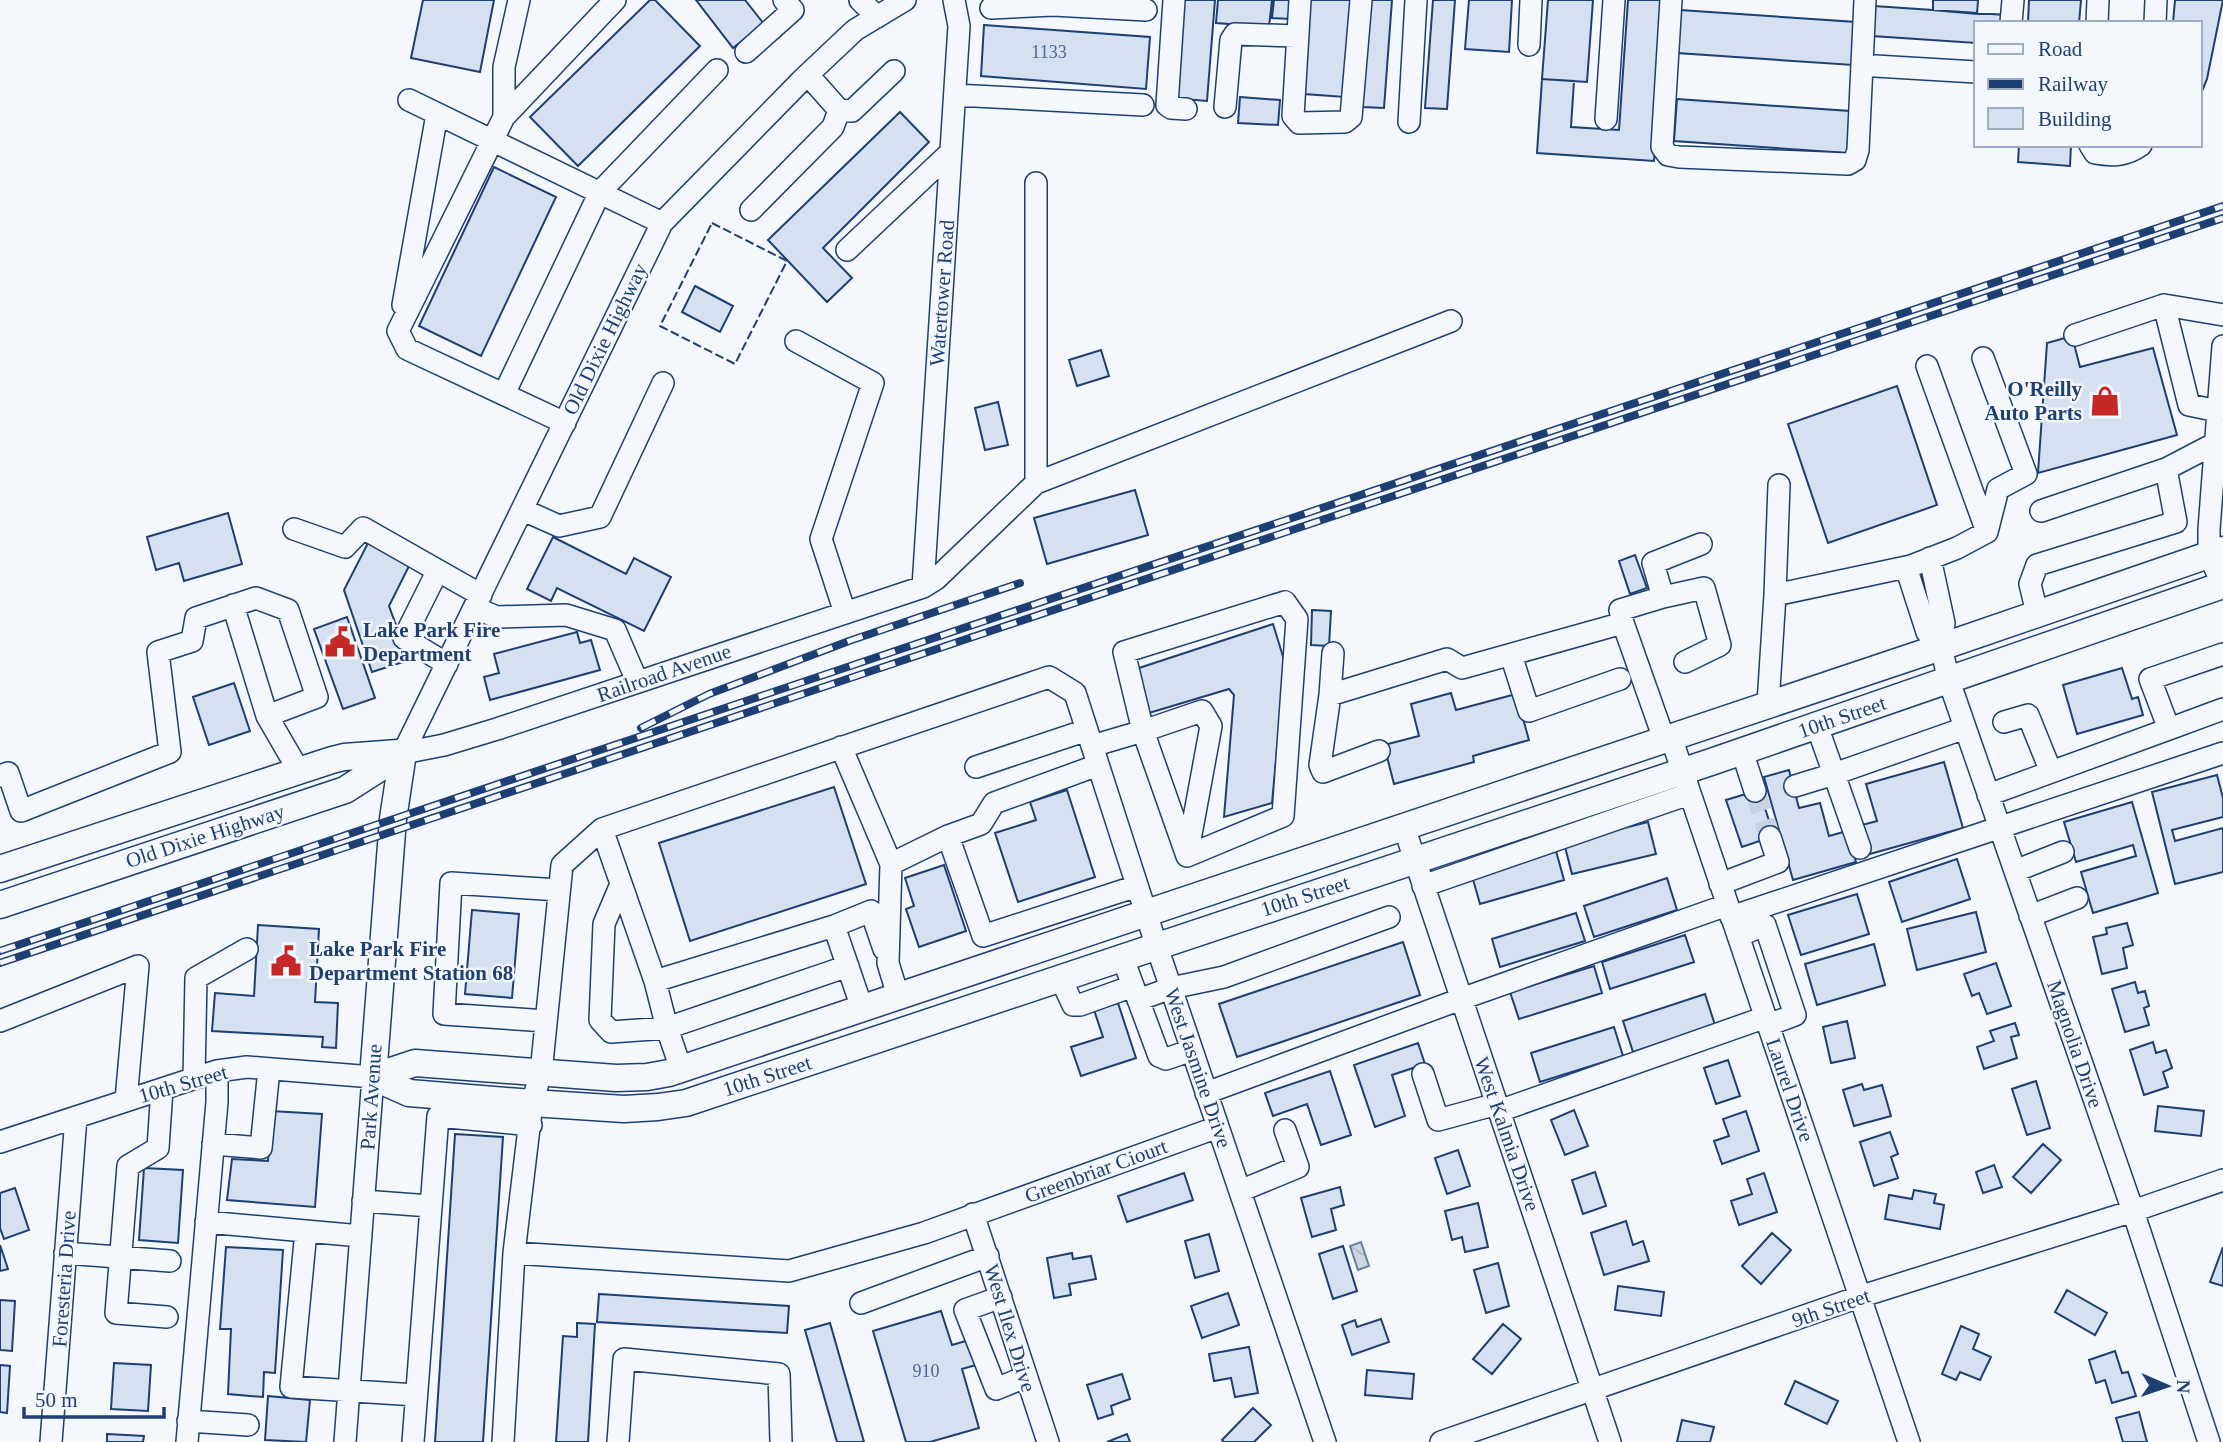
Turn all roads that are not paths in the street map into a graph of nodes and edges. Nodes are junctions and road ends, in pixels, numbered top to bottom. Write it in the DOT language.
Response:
graph roads {
  1 [pos="519,0"];
  2 [pos="615,0"];
  3 [pos="784,0"];
  4 [pos="860,0"];
  5 [pos="905,0"];
  6 [pos="954,0"];
  7 [pos="1174,0"];
  8 [pos="1300,0"];
  9 [pos="1361,0"];
  10 [pos="1416,0"];
  11 [pos="1531,0"];
  12 [pos="1614,0"];
  13 [pos="1671,0"];
  14 [pos="1865,0"];
  15 [pos="2013,0"];
  16 [pos="2098,0"];
  17 [pos="2156,0"];
  18 [pos="1053,3"];
  19 [pos="991,8"];
  20 [pos="1146,10"];
  21 [pos="877,16"];
  22 [pos="2011,21"];
  23 [pos="2096,21"];
  24 [pos="2155,21"];
  25 [pos="1297,36"];
  26 [pos="1529,45"];
  27 [pos="746,52"];
  28 [pos="1875,65"];
  29 [pos="717,70"];
  30 [pos="894,71"];
  31 [pos="1974,72"];
  32 [pos="808,75"];
  33 [pos="955,95"];
  34 [pos="409,100"];
  35 [pos="1143,105"];
  36 [pos="1226,107"];
  37 [pos="1186,109"];
  38 [pos="839,110"];
  39 [pos="437,114"];
  40 [pos="504,117"];
  41 [pos="1606,119"];
  42 [pos="1409,122"];
  43 [pos="492,139"];
  44 [pos="2091,147"];
  45 [pos="2138,147"];
  46 [pos="951,152"];
  47 [pos="1036,183"];
  48 [pos="600,192"];
  49 [pos="751,211"];
  50 [pos="662,223"];
  51 [pos="847,250"];
  52 [pos="2164,305"];
  53 [pos="2223,315"];
  54 [pos="1451,321"];
  55 [pos="398,331"];
  56 [pos="2075,335"];
  57 [pos="796,341"];
  58 [pos="2223,346"];
  59 [pos="1983,358"];
  60 [pos="1927,366"];
  61 [pos="663,383"];
  62 [pos="504,394"];
  63 [pos="2220,406"];
  64 [pos="565,423"];
  65 [pos="2219,444"];
  66 [pos="2166,469"];
  67 [pos="1037,483"];
  68 [pos="1779,485"];
  69 [pos="523,510"];
  70 [pos="2041,511"];
  71 [pos="293,529"];
  72 [pos="1987,532"];
  73 [pos="1701,544"];
  74 [pos="2216,552"];
  75 [pos="1930,558"];
  76 [pos="1906,567"];
  77 [pos="2169,568"];
  78 [pos="437,572"];
  79 [pos="2223,585"];
  80 [pos="923,587"];
  81 [pos="1775,596"];
  82 [pos="1663,597"];
  83 [pos="478,601"];
  84 [pos="233,605"];
  85 [pos="845,613"];
  86 [pos="2037,613"];
  87 [pos="1623,623"];
  88 [pos="1941,647"];
  89 [pos="1333,653"];
  90 [pos="2223,654"];
  91 [pos="1511,655"];
  92 [pos="1685,662"];
  93 [pos="447,664"];
  94 [pos="1620,678"];
  95 [pos="637,681"];
  96 [pos="1949,681"];
  97 [pos="1329,695"];
  98 [pos="1768,704"];
  99 [pos="2223,709"];
  100 [pos="267,716"];
  101 [pos="2004,722"];
  102 [pos="1817,726"];
  103 [pos="1965,728"];
  104 [pos="2169,729"];
  105 [pos="1143,731"];
  106 [pos="1667,738"];
  107 [pos="841,747"];
  108 [pos="1092,747"];
  109 [pos="1380,751"];
  110 [pos="1742,751"];
  111 [pos="404,753"];
  112 [pos="2223,753"];
  113 [pos="976,767"];
  114 [pos="299,771"];
  115 [pos="2051,772"];
  116 [pos="1834,774"];
  117 [pos="0,776"];
  118 [pos="1685,783"];
  119 [pos="1795,786"];
  120 [pos="1755,791"];
  121 [pos="1988,795"];
  122 [pos="1404,827"];
  123 [pos="2000,828"];
  124 [pos="602,829"];
  125 [pos="948,836"];
  126 [pos="1770,838"];
  127 [pos="1860,848"];
  128 [pos="2063,852"];
  129 [pos="1187,856"];
  130 [pos="1414,861"];
  131 [pos="891,864"];
  132 [pos="0,869"];
  133 [pos="2015,871"];
  134 [pos="621,884"];
  135 [pos="1720,884"];
  136 [pos="1137,886"];
  137 [pos="1423,886"];
  138 [pos="559,890"];
  139 [pos="2077,898"];
  140 [pos="0,904"];
  141 [pos="1147,914"];
  142 [pos="2030,916"];
  143 [pos="1390,917"];
  144 [pos="1732,919"];
  145 [pos="834,926"];
  146 [pos="1156,944"];
  147 [pos="247,948"];
  148 [pos="1122,956"];
  149 [pos="888,963"];
  150 [pos="848,966"];
  151 [pos="1060,977"];
  152 [pos="655,981"];
  153 [pos="1171,988"];
  154 [pos="1135,993"];
  155 [pos="898,996"];
  156 [pos="1461,999"];
  157 [pos="862,1008"];
  158 [pos="0,1021"];
  159 [pos="546,1021"];
  160 [pos="1767,1021"];
  161 [pos="667,1028"];
  162 [pos="1192,1050"];
  163 [pos="269,1069"];
  164 [pos="681,1069"];
  165 [pos="216,1071"];
  166 [pos="541,1073"];
  167 [pos="1423,1074"];
  168 [pos="373,1077"];
  169 [pos="194,1078"];
  170 [pos="162,1089"];
  171 [pos="1206,1093"];
  172 [pos="127,1100"];
  173 [pos="1498,1107"];
  174 [pos="531,1114"];
  175 [pos="76,1117"];
  176 [pos="1218,1127"];
  177 [pos="1285,1130"];
  178 [pos="0,1142"];
  179 [pos="213,1144"];
  180 [pos="2223,1180"];
  181 [pos="1240,1191"];
  182 [pos="363,1201"];
  183 [pos="430,1206"];
  184 [pos="2133,1211"];
  185 [pos="973,1214"];
  186 [pos="206,1222"];
  187 [pos="306,1231"];
  188 [pos="361,1236"];
  189 [pos="65,1253"];
  190 [pos="514,1253"];
  191 [pos="988,1256"];
  192 [pos="121,1257"];
  193 [pos="170,1261"];
  194 [pos="1862,1296"];
  195 [pos="1001,1297"];
  196 [pos="861,1303"];
  197 [pos="167,1317"];
  198 [pos="1025,1377"];
  199 [pos="1593,1390"];
  200 [pos="349,1391"];
  201 [pos="416,1395"];
  202 [pos="248,1424"];
  203 [pos="188,1431"];
  204 [pos="51,1442"];
  205 [pos="345,1442"];
  206 [pos="413,1442"];
  207 [pos="503,1442"];
  208 [pos="618,1442"];
  209 [pos="781,1442"];
  210 [pos="1048,1442"];
  211 [pos="1325,1442"];
  212 [pos="1441,1442"];
  213 [pos="1611,1442"];
  214 [pos="1909,1442"];
  215 [pos="2209,1442"];
  1 -- 40 [label="street"];
  2 -- 40 [label="street"];
  3 -- 27 [label="street"];
  4 -- 21 [label="street"];
  5 -- 21 [label="street, Old Dixie Highway"];
  6 -- 33 [label="street, Watertower Road"];
  7 -- 37 [label="street"];
  8 -- 25 [label="street"];
  9 -- 25 [label="street"];
  10 -- 42 [label="street"];
  11 -- 26 [label="street"];
  12 -- 41 [label="street"];
  13 -- 14 [label="street"];
  15 -- 22 [label="street"];
  16 -- 23 [label="street"];
  17 -- 24 [label="street"];
  18 -- 19 [label="street"];
  18 -- 20 [label="street"];
  21 -- 32 [label="street, Old Dixie Highway"];
  25 -- 36 [label="street"];
  28 -- 31 [label="street"];
  29 -- 48 [label="street"];
  30 -- 38 [label="street"];
  32 -- 38 [label="street"];
  32 -- 50 [label="street, Old Dixie Highway"];
  33 -- 35 [label="street"];
  33 -- 46 [label="street, Watertower Road"];
  34 -- 39 [label="street"];
  38 -- 49 [label="street"];
  39 -- 43 [label="street"];
  39 -- 55 [label="street"];
  40 -- 43 [label="street"];
  43 -- 48 [label="street"];
  43 -- 55 [label="street"];
  44 -- 45 [label="street"];
  46 -- 51 [label="street"];
  46 -- 80 [label="street, Watertower Road"];
  47 -- 67 [label="street"];
  48 -- 50 [label="street"];
  48 -- 62 [label="street"];
  50 -- 64 [label="street, Old Dixie Highway"];
  52 -- 53 [label="street"];
  52 -- 56 [label="street"];
  52 -- 63 [label="street"];
  54 -- 67 [label="street"];
  55 -- 62 [label="street"];
  57 -- 85 [label="street"];
  58 -- 63 [label="street"];
  59 -- 72 [label="street"];
  60 -- 72 [label="street"];
  61 -- 69 [label="street"];
  62 -- 64 [label="street"];
  63 -- 65 [label="street"];
  64 -- 69 [label="street, Old Dixie Highway"];
  65 -- 66 [label="street"];
  65 -- 74 [label="street"];
  66 -- 70 [label="street"];
  66 -- 86 [label="street"];
  67 -- 80 [label="street, Railroad Avenue"];
  68 -- 81 [label="street"];
  69 -- 83 [label="street, Old Dixie Highway"];
  71 -- 78 [label="street"];
  72 -- 75 [label="street"];
  73 -- 82 [label="street"];
  74 -- 77 [label="main road, 10th Street"];
  74 -- 79 [label="street"];
  75 -- 76 [label="street"];
  75 -- 88 [label="street"];
  76 -- 81 [label="street"];
  76 -- 88 [label="street"];
  77 -- 79 [label="main road"];
  77 -- 86 [label="main road, 10th Street"];
  78 -- 83 [label="street"];
  78 -- 93 [label="street"];
  79 -- 96 [label="main road, 10th Street"];
  80 -- 85 [label="street, Railroad Avenue"];
  81 -- 98 [label="street"];
  82 -- 87 [label="street"];
  82 -- 92 [label="street"];
  83 -- 93 [label="street, Old Dixie Highway"];
  83 -- 95 [label="street"];
  84 -- 100 [label="street"];
  84 -- 100 [label="street"];
  84 -- 117 [label="street"];
  85 -- 95 [label="street, Railroad Avenue"];
  86 -- 88 [label="main road, 10th Street"];
  87 -- 91 [label="street"];
  87 -- 106 [label="street, Laurel Drive"];
  88 -- 96 [label="street, Magnolia Drive"];
  88 -- 98 [label="main road, 10th Street"];
  89 -- 97 [label="street"];
  90 -- 104 [label="street"];
  91 -- 94 [label="street"];
  91 -- 97 [label="street"];
  93 -- 111 [label="street, Old Dixie Highway"];
  95 -- 111 [label="street, Railroad Avenue"];
  96 -- 102 [label="main road, 10th Street"];
  96 -- 103 [label="street, Magnolia Drive"];
  97 -- 109 [label="street"];
  98 -- 106 [label="main road, 10th Street"];
  99 -- 104 [label="street"];
  100 -- 114 [label="street"];
  101 -- 115 [label="street"];
  102 -- 110 [label="main road, 10th Street"];
  102 -- 116 [label="street"];
  103 -- 116 [label="street"];
  103 -- 121 [label="street, Magnolia Drive"];
  104 -- 115 [label="street"];
  105 -- 108 [label="street"];
  105 -- 129 [label="street"];
  105 -- 129 [label="street"];
  105 -- 129 [label="street"];
  106 -- 118 [label="street, Laurel Drive"];
  106 -- 122 [label="main road, 10th Street"];
  107 -- 108 [label="street, West Jasmine Drive"];
  107 -- 124 [label="street"];
  107 -- 131 [label="street"];
  108 -- 113 [label="street"];
  108 -- 125 [label="street"];
  108 -- 136 [label="street, West Jasmine Drive"];
  110 -- 118 [label="main road, 10th Street"];
  110 -- 120 [label="street"];
  111 -- 114 [label="main road, Old Dixie Highway"];
  111 -- 140 [label="main road, Old Dixie Highway"];
  111 -- 168 [label="main road, Park Avenue"];
  112 -- 123 [label="street"];
  114 -- 132 [label="main road, Old Dixie Highway"];
  115 -- 121 [label="street"];
  116 -- 119 [label="street"];
  116 -- 127 [label="street"];
  118 -- 130 [label="main road, 10th Street"];
  118 -- 135 [label="street, Laurel Drive"];
  118 -- 137 [label="street"];
  121 -- 123 [label="street, Magnolia Drive"];
  122 -- 130 [label="street, West Kalmia Drive"];
  122 -- 141 [label="main road, 10th Street"];
  123 -- 133 [label="street, Magnolia Drive"];
  123 -- 144 [label="street"];
  124 -- 134 [label="street"];
  124 -- 138 [label="street"];
  125 -- 131 [label="street"];
  125 -- 136 [label="street"];
  126 -- 135 [label="street"];
  128 -- 133 [label="street"];
  130 -- 137 [label="street, West Kalmia Drive"];
  130 -- 146 [label="main road, 10th Street"];
  131 -- 149 [label="street"];
  133 -- 142 [label="street, Magnolia Drive"];
  134 -- 152 [label="street"];
  134 -- 161 [label="street"];
  135 -- 144 [label="street, Laurel Drive"];
  136 -- 141 [label="street, West Jasmine Drive"];
  137 -- 156 [label="street, West Kalmia Drive"];
  138 -- 159 [label="street"];
  138 -- 159 [label="street"];
  139 -- 142 [label="street"];
  141 -- 146 [label="street, West Jasmine Drive"];
  141 -- 155 [label="main road, 10th Street"];
  142 -- 184 [label="street, Magnolia Drive"];
  143 -- 153 [label="street"];
  144 -- 156 [label="street"];
  144 -- 160 [label="street, Laurel Drive"];
  144 -- 160 [label="street"];
  145 -- 149 [label="street"];
  145 -- 150 [label="street"];
  145 -- 152 [label="street"];
  146 -- 148 [label="main road, 10th Street"];
  146 -- 153 [label="street, West Jasmine Drive"];
  147 -- 169 [label="street"];
  148 -- 151 [label="main road, 10th Street"];
  148 -- 154 [label="street"];
  149 -- 155 [label="street"];
  150 -- 157 [label="street"];
  150 -- 161 [label="street"];
  151 -- 154 [label="street"];
  151 -- 174 [label="main road, 10th Street"];
  152 -- 161 [label="street"];
  153 -- 154 [label="street"];
  153 -- 162 [label="street, West Jasmine Drive"];
  154 -- 162 [label="street"];
  155 -- 157 [label="main road, 10th Street"];
  156 -- 171 [label="street"];
  156 -- 173 [label="street, West Kalmia Drive"];
  157 -- 164 [label="main road, 10th Street"];
  158 -- 172 [label="street"];
  159 -- 166 [label="street"];
  160 -- 173 [label="street"];
  160 -- 194 [label="street, Laurel Drive"];
  161 -- 164 [label="street"];
  162 -- 171 [label="street, West Jasmine Drive"];
  163 -- 165 [label="street, 10th Street"];
  163 -- 168 [label="street, 10th Street"];
  163 -- 179 [label="street"];
  164 -- 166 [label="main road, 10th Street"];
  165 -- 169 [label="street, 10th Street"];
  165 -- 179 [label="street"];
  166 -- 168 [label="main road, 10th Street"];
  166 -- 174 [label="street"];
  167 -- 173 [label="street"];
  168 -- 174 [label="main road, 10th Street"];
  168 -- 182 [label="street, Park Avenue"];
  169 -- 170 [label="street, 10th Street"];
  170 -- 172 [label="street, 10th Street"];
  170 -- 192 [label="street"];
  171 -- 176 [label="street, West Jasmine Drive"];
  172 -- 175 [label="street, 10th Street"];
  173 -- 199 [label="street, West Kalmia Drive"];
  174 -- 183 [label="street"];
  174 -- 190 [label="street"];
  175 -- 178 [label="street, 10th Street"];
  175 -- 189 [label="street, Foresteria Drive"];
  176 -- 181 [label="street, West Jasmine Drive"];
  176 -- 185 [label="street, Greenbriar Ciourt"];
  177 -- 181 [label="street"];
  179 -- 186 [label="street"];
  180 -- 184 [label="street, 9th Street"];
  181 -- 211 [label="street, West Jasmine Drive"];
  182 -- 183 [label="street"];
  182 -- 188 [label="street, Park Avenue"];
  183 -- 201 [label="street"];
  184 -- 194 [label="street, 9th Street"];
  184 -- 215 [label="street, Magnolia Drive"];
  185 -- 190 [label="street, Greenbriar Ciourt"];
  185 -- 191 [label="street, West Ilex Drive"];
  186 -- 187 [label="street"];
  186 -- 203 [label="street"];
  187 -- 188 [label="street"];
  187 -- 200 [label="street"];
  188 -- 200 [label="street, Park Avenue"];
  189 -- 192 [label="street"];
  189 -- 204 [label="street, Foresteria Drive"];
  190 -- 207 [label="street"];
  191 -- 195 [label="street, West Ilex Drive"];
  191 -- 196 [label="street"];
  192 -- 193 [label="street"];
  192 -- 197 [label="street"];
  194 -- 199 [label="street, 9th Street"];
  194 -- 214 [label="street, Laurel Drive"];
  195 -- 198 [label="street, West Ilex Drive"];
  195 -- 198 [label="street"];
  198 -- 210 [label="street, West Ilex Drive"];
  199 -- 212 [label="street, 9th Street"];
  199 -- 213 [label="street, West Kalmia Drive"];
  200 -- 201 [label="street"];
  200 -- 205 [label="street, Park Avenue"];
  201 -- 206 [label="street"];
  202 -- 203 [label="street"];
  208 -- 209 [label="street"];
}
